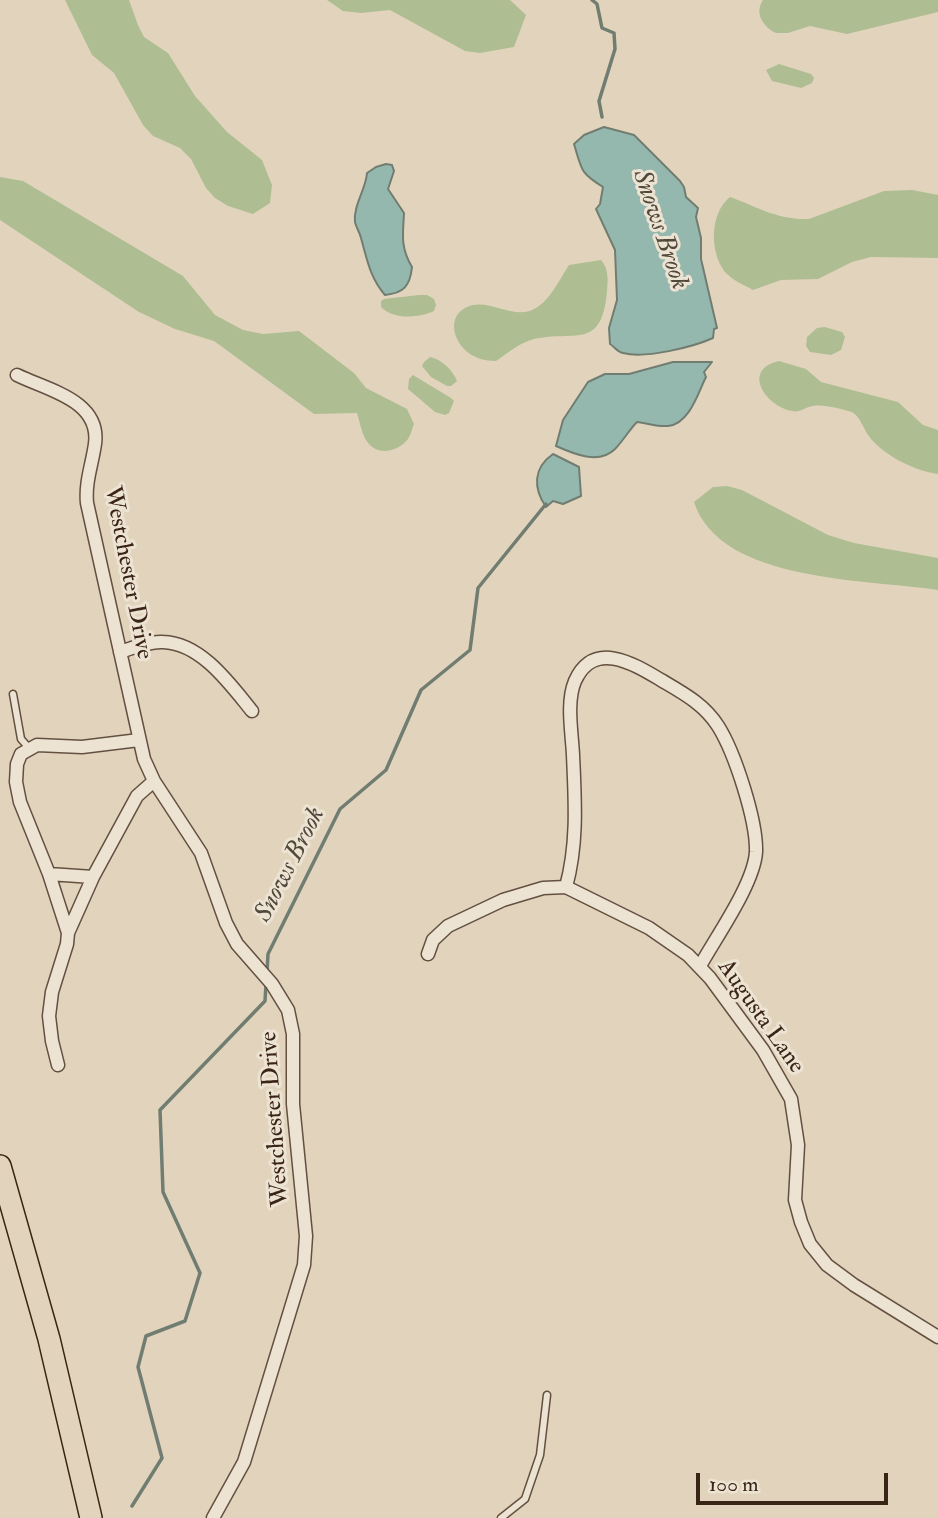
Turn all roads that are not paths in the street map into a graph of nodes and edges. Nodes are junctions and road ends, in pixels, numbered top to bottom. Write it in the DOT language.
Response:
graph roads {
  1 [pos="17,375"];
  2 [pos="120,652"];
  3 [pos="13,694"];
  4 [pos="252,711"];
  5 [pos="139,740"];
  6 [pos="29,748"];
  7 [pos="154,781"];
  8 [pos="49,874"];
  9 [pos="93,877"];
  10 [pos="566,887"];
  11 [pos="68,933"];
  12 [pos="428,954"];
  13 [pos="700,966"];
  14 [pos="58,1065"];
  15 [pos="0,1166"];
  16 [pos="938,1337"];
  17 [pos="547,1395"];
  18 [pos="91,1518"];
  19 [pos="213,1518"];
  20 [pos="501,1518"];
  1 -- 2 [label="street, Westchester Drive"];
  2 -- 4 [label="street"];
  2 -- 5 [label="street, Westchester Drive"];
  3 -- 6 [label="lane"];
  5 -- 6 [label="street"];
  5 -- 7 [label="street, Westchester Drive"];
  6 -- 8 [label="street"];
  7 -- 9 [label="street"];
  7 -- 19 [label="street, Westchester Drive"];
  8 -- 9 [label="street"];
  8 -- 11 [label="street"];
  9 -- 11 [label="street"];
  10 -- 12 [label="street"];
  10 -- 13 [label="street, Augusta Lane"];
  10 -- 13 [label="street"];
  11 -- 14 [label="street"];
  13 -- 16 [label="street, Augusta Lane"];
  15 -- 18 [label="highway"];
  17 -- 20 [label="lane"];
}
